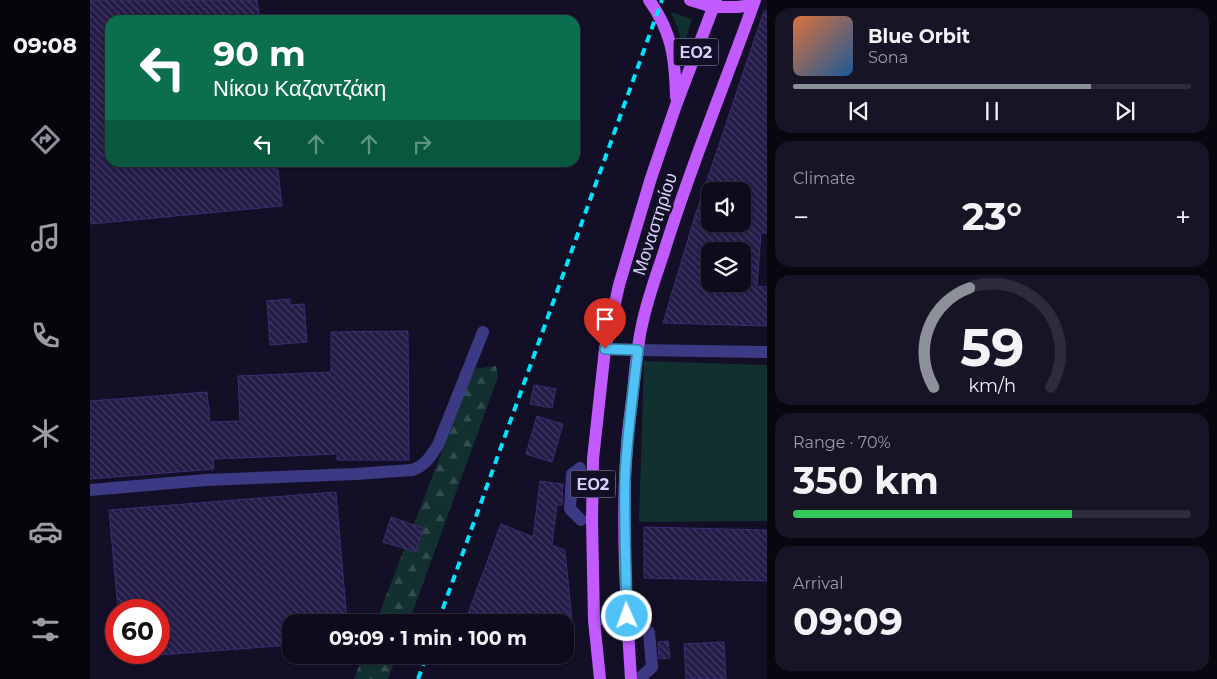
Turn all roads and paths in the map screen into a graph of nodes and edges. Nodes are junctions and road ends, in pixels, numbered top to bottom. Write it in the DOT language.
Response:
graph roads {
  1 [pos="650,0"];
  2 [pos="690,0"];
  3 [pos="714,3"];
  4 [pos="754,3"];
  5 [pos="676,105"];
  6 [pos="483,332"];
  7 [pos="605,349"];
  8 [pos="638,350"];
  9 [pos="767,352"];
  10 [pos="580,468"];
  11 [pos="90,490"];
  12 [pos="581,520"];
  13 [pos="594,620"];
  14 [pos="632,620"];
  15 [pos="600,679"];
  16 [pos="631,679"];
  17 [pos="639,679"];
  1 -- 5 [label="main road"];
  2 -- 3 [label="main road"];
  3 -- 4 [label="main road"];
  3 -- 5 [label="main road, Μοναστηρίου / ΕΟ2"];
  4 -- 8 [label="main road, Μοναστηρίου / ΕΟ2"];
  5 -- 7 [label="main road, Μοναστηρίου / ΕΟ2"];
  6 -- 11 [label="street"];
  7 -- 8 [label="street"];
  7 -- 13 [label="main road, Μοναστηρίου / ΕΟ2"];
  8 -- 9 [label="street"];
  8 -- 14 [label="main road, Μοναστηρίου / ΕΟ2"];
  10 -- 12 [label="street"];
  13 -- 14 [label="street"];
  13 -- 15 [label="main road, Μοναστηρίου / ΕΟ2"];
  14 -- 16 [label="main road, Μοναστηρίου / ΕΟ2"];
  14 -- 17 [label="street"];
}
